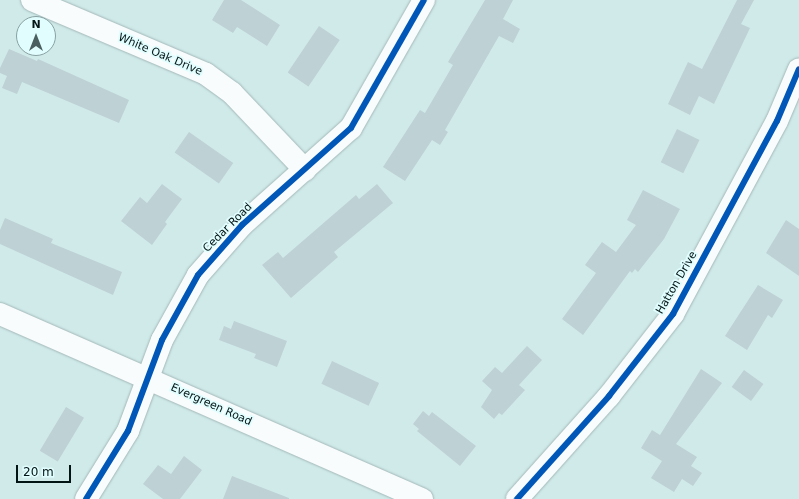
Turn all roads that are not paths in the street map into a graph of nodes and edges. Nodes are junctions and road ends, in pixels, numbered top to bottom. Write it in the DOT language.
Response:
graph roads {
  1 [pos="32,0"];
  2 [pos="424,0"];
  3 [pos="799,69"];
  4 [pos="305,170"];
  5 [pos="0,314"];
  6 [pos="148,377"];
  7 [pos="86,499"];
  8 [pos="422,499"];
  9 [pos="517,499"];
  1 -- 4 [label="street, White Oak Drive"];
  2 -- 4 [label="street, Cedar Road"];
  3 -- 9 [label="street, Hatton Drive"];
  4 -- 6 [label="street, Cedar Road"];
  5 -- 6 [label="street, Evergreen Road"];
  6 -- 7 [label="street, Cedar Road"];
  6 -- 8 [label="street, Evergreen Road"];
}
